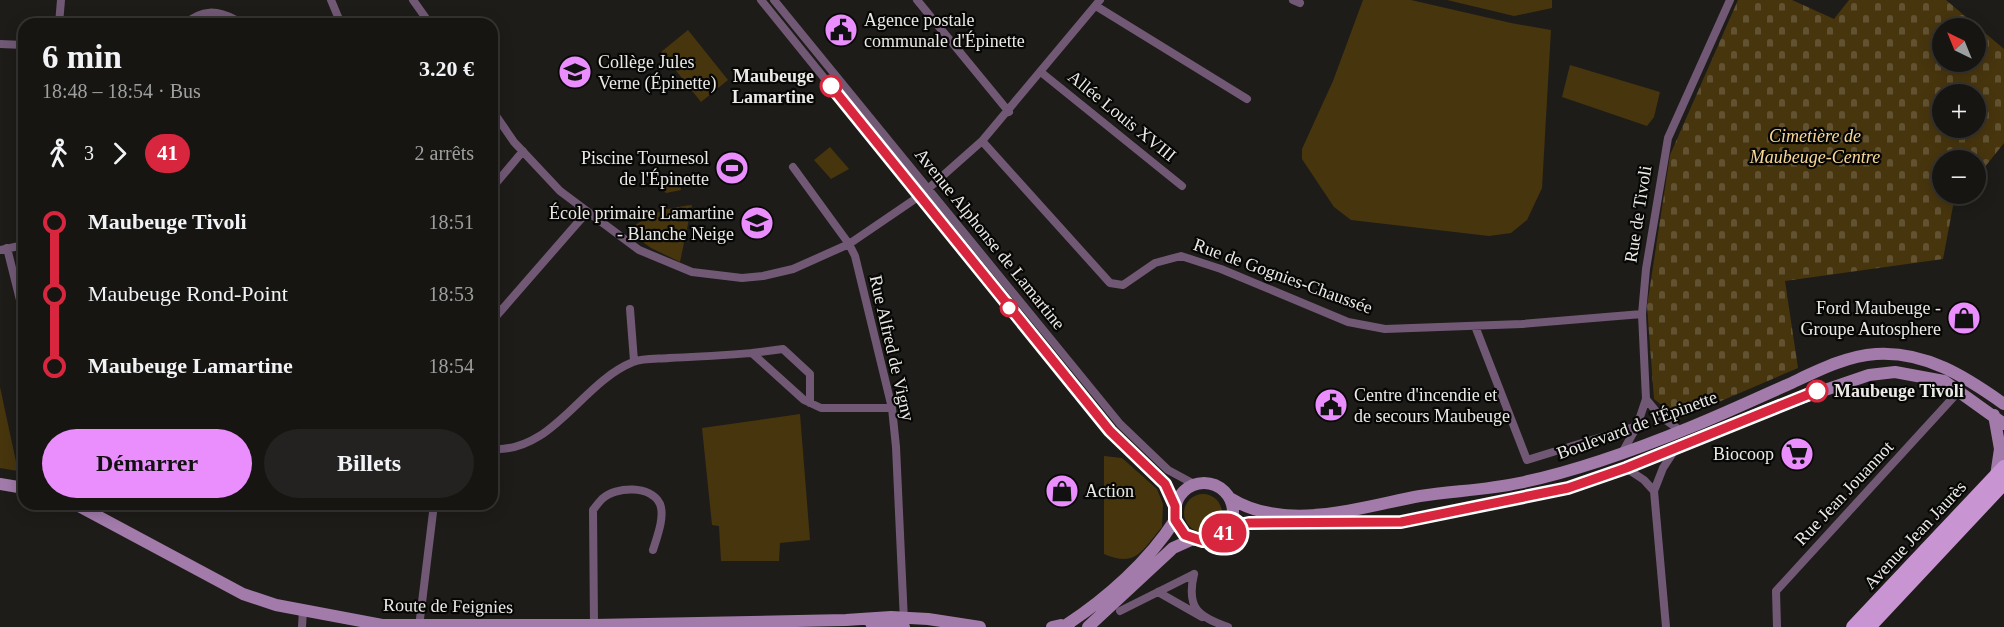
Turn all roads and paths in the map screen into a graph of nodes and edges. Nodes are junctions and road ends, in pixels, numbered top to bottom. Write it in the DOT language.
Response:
graph roads {
  1 [pos="62,0"];
  2 [pos="331,0"];
  3 [pos="413,0"];
  4 [pos="916,0"];
  5 [pos="1730,0"];
  6 [pos="768,1"];
  7 [pos="1098,3"];
  8 [pos="60,18"];
  9 [pos="196,18"];
  10 [pos="232,18"];
  11 [pos="338,18"];
  12 [pos="426,18"];
  13 [pos="0,44"];
  14 [pos="18,45"];
  15 [pos="1042,73"];
  16 [pos="1247,99"];
  17 [pos="1009,112"];
  18 [pos="498,118"];
  19 [pos="982,141"];
  20 [pos="523,152"];
  21 [pos="793,167"];
  22 [pos="498,181"];
  23 [pos="1182,186"];
  24 [pos="929,188"];
  25 [pos="921,195"];
  26 [pos="587,212"];
  27 [pos="849,244"];
  28 [pos="18,246"];
  29 [pos="3,249"];
  30 [pos="18,296"];
  31 [pos="498,308"];
  32 [pos="630,309"];
  33 [pos="501,310"];
  34 [pos="498,314"];
  35 [pos="1642,314"];
  36 [pos="1475,326"];
  37 [pos="752,353"];
  38 [pos="634,361"];
  39 [pos="1960,390"];
  40 [pos="1646,399"];
  41 [pos="810,403"];
  42 [pos="2004,404"];
  43 [pos="891,408"];
  44 [pos="1994,415"];
  45 [pos="2004,424"];
  46 [pos="1637,426"];
  47 [pos="1681,431"];
  48 [pos="1676,447"];
  49 [pos="498,449"];
  50 [pos="1621,454"];
  51 [pos="1626,468"];
  52 [pos="2001,475"];
  53 [pos="0,484"];
  54 [pos="1194,484"];
  55 [pos="18,487"];
  56 [pos="1654,491"];
  57 [pos="1230,498"];
  58 [pos="1175,506"];
  59 [pos="86,510"];
  60 [pos="433,510"];
  61 [pos="1175,520"];
  62 [pos="1229,527"];
  63 [pos="1194,540"];
  64 [pos="653,550"];
  65 [pos="1158,592"];
  66 [pos="303,610"];
  67 [pos="1120,611"];
  68 [pos="1205,619"];
  69 [pos="904,622"];
  70 [pos="763,624"];
  71 [pos="636,625"];
  72 [pos="586,626"];
  73 [pos="1068,626"];
  74 [pos="302,627"];
  75 [pos="419,627"];
  76 [pos="980,627"];
  77 [pos="1052,627"];
  78 [pos="1088,627"];
  79 [pos="1228,627"];
  80 [pos="1666,627"];
  81 [pos="1777,627"];
  82 [pos="1853,627"];
  83 [pos="1869,627"];
  1 -- 8 [label="street"];
  2 -- 11 [label="street"];
  3 -- 12 [label="street"];
  4 -- 17 [label="street"];
  5 -- 35 [label="street, Rue de Tivoli"];
  6 -- 24 [label="street, Avenue Alphonse de Lamartine"];
  6 -- 25 [label="street, Avenue Alphonse de Lamartine"];
  7 -- 15 [label="street"];
  7 -- 16 [label="street"];
  9 -- 10 [label="street"];
  13 -- 14 [label="street"];
  15 -- 17 [label="street"];
  15 -- 23 [label="street, Allée Louis XVIII"];
  17 -- 19 [label="street"];
  18 -- 20 [label="street"];
  19 -- 24 [label="street"];
  19 -- 36 [label="street, Rue de Gognies-Chaussée"];
  20 -- 22 [label="street"];
  20 -- 26 [label="street"];
  21 -- 27 [label="street, Rue Alfred de Vigny"];
  24 -- 25 [label="street"];
  24 -- 54 [label="street, Avenue Alphonse de Lamartine"];
  25 -- 27 [label="street"];
  25 -- 58 [label="street, Avenue Alphonse de Lamartine"];
  26 -- 27 [label="street"];
  26 -- 33 [label="street"];
  27 -- 43 [label="street, Rue Alfred de Vigny"];
  28 -- 29 [label="street"];
  29 -- 30 [label="street"];
  31 -- 33 [label="street"];
  32 -- 38 [label="street"];
  33 -- 34 [label="street"];
  35 -- 36 [label="street, Rue de Gognies-Chaussée"];
  35 -- 40 [label="street, Rue de Tivoli"];
  36 -- 46 [label="street"];
  37 -- 38 [label="street"];
  37 -- 41 [label="street"];
  37 -- 41 [label="street"];
  38 -- 49 [label="street"];
  39 -- 44 [label="street, Boulevard de l'Épinette"];
  39 -- 48 [label="street, Boulevard de l'Épinette"];
  39 -- 81 [label="street, Rue Jean Jouannot"];
  40 -- 46 [label="street"];
  40 -- 47 [label="street"];
  41 -- 43 [label="street"];
  42 -- 47 [label="street, Boulevard de l'Épinette"];
  43 -- 69 [label="street, Rue Alfred de Vigny"];
  44 -- 45 [label="street, Boulevard de l'Épinette"];
  44 -- 52 [label="street"];
  46 -- 50 [label="street"];
  47 -- 50 [label="street, Boulevard de l'Épinette"];
  48 -- 51 [label="street, Boulevard de l'Épinette"];
  48 -- 56 [label="street"];
  50 -- 57 [label="street, Boulevard de l'Épinette"];
  51 -- 56 [label="street"];
  51 -- 62 [label="street, Boulevard de l'Épinette"];
  52 -- 82 [label="main road, Avenue Jean Jaurès"];
  52 -- 83 [label="main road, Avenue Jean Jaurès"];
  53 -- 55 [label="street"];
  54 -- 57 [label="street"];
  54 -- 58 [label="street"];
  56 -- 80 [label="street"];
  57 -- 62 [label="street"];
  58 -- 61 [label="street"];
  59 -- 66 [label="street, Route de Feignies"];
  60 -- 75 [label="street"];
  61 -- 63 [label="street"];
  61 -- 73 [label="street"];
  62 -- 63 [label="street"];
  63 -- 78 [label="street"];
  64 -- 72 [label="street"];
  65 -- 67 [label="street"];
  65 -- 68 [label="street"];
  65 -- 68 [label="street"];
  66 -- 74 [label="street"];
  66 -- 75 [label="street, Route de Feignies"];
  68 -- 79 [label="street"];
  69 -- 70 [label="street, Route de Feignies"];
  69 -- 76 [label="street, Route de Feignies"];
  70 -- 71 [label="street, Route de Feignies"];
  71 -- 72 [label="street, Route de Feignies"];
  72 -- 75 [label="street, Route de Feignies"];
  73 -- 77 [label="street"];
}
